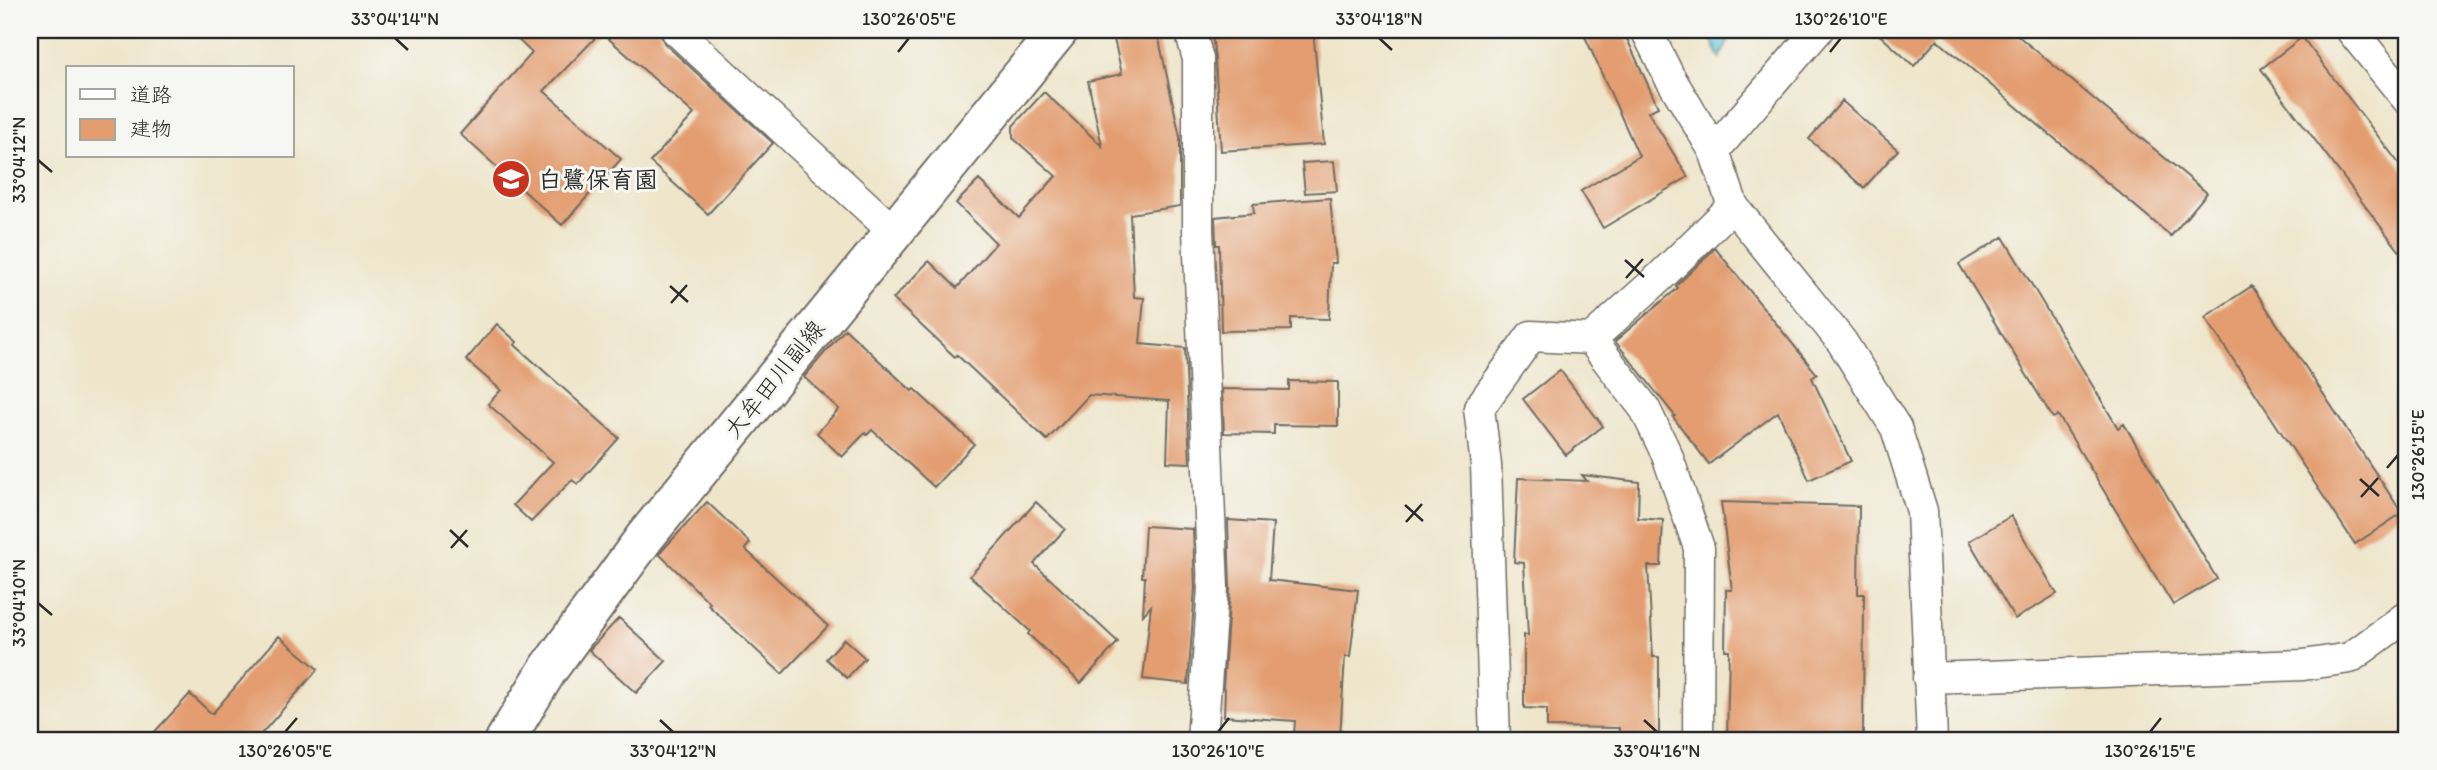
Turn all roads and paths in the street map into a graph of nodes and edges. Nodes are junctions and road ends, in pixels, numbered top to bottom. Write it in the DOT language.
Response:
graph roads {
  1 [pos="676,30"];
  2 [pos="1059,30"];
  3 [pos="1190,30"];
  4 [pos="1646,30"];
  5 [pos="1818,30"];
  6 [pos="2351,30"];
  7 [pos="2407,99"];
  8 [pos="1714,151"];
  9 [pos="1733,206"];
  10 [pos="894,232"];
  11 [pos="1591,339"];
  12 [pos="2407,616"];
  13 [pos="1928,678"];
  14 [pos="505,740"];
  15 [pos="1202,740"];
  16 [pos="1496,740"];
  17 [pos="1698,740"];
  18 [pos="1932,740"];
  1 -- 10 [label="street"];
  2 -- 10 [label="main road, 大牟田川副線"];
  3 -- 15 [label="street"];
  4 -- 8 [label="street"];
  5 -- 8 [label="street"];
  6 -- 7 [label="street"];
  8 -- 9 [label="street"];
  9 -- 11 [label="street"];
  9 -- 13 [label="street"];
  10 -- 14 [label="main road, 大牟田川副線"];
  11 -- 16 [label="street"];
  11 -- 17 [label="street"];
  12 -- 13 [label="street"];
  13 -- 18 [label="street"];
}
